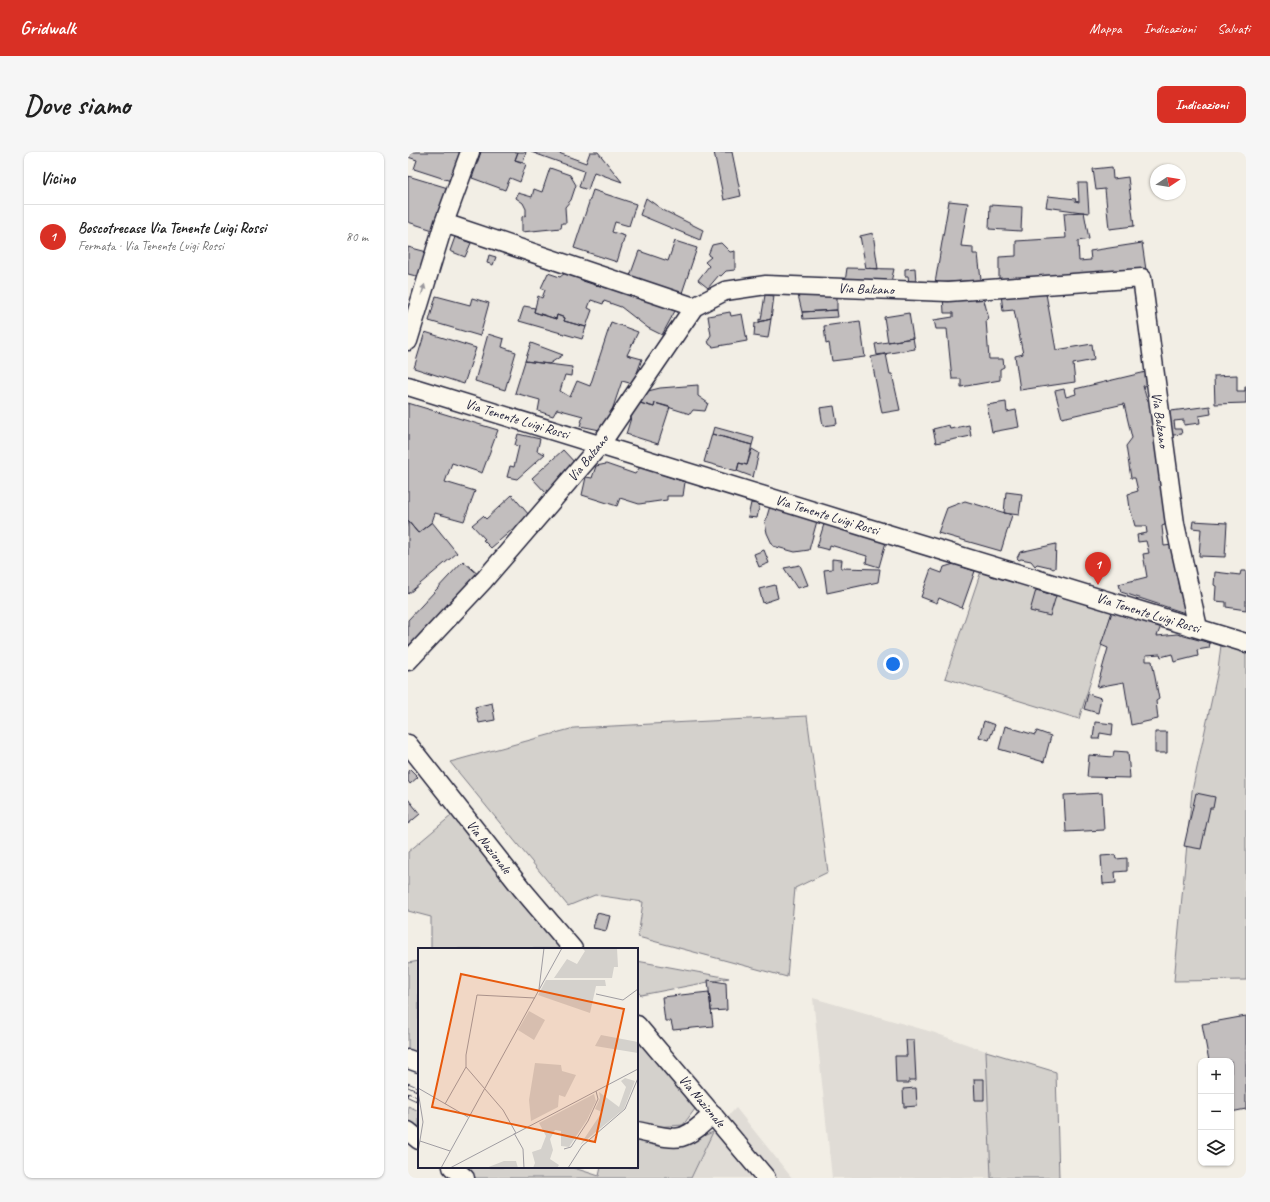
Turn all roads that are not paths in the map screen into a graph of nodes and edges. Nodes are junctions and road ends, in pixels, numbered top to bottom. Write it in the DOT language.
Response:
graph roads {
  1 [pos="470,152"];
  2 [pos="444,223"];
  3 [pos="694,307"];
  4 [pos="408,341"];
  5 [pos="408,386"];
  6 [pos="600,445"];
  7 [pos="1198,628"];
  8 [pos="1246,643"];
  9 [pos="408,661"];
  10 [pos="408,744"];
  11 [pos="572,948"];
  12 [pos="638,1026"];
  13 [pos="408,1059"];
  14 [pos="418,1063"];
  15 [pos="713,1114"];
  16 [pos="408,1131"];
  17 [pos="638,1131"];
  18 [pos="418,1139"];
  19 [pos="453,1168"];
  20 [pos="465,1178"];
  21 [pos="766,1178"];
  1 -- 2 [label="street"];
  2 -- 3 [label="street"];
  4 -- 2 [label="street, one-way"];
  3 -- 6 [label="street, Via Balzano"];
  3 -- 7 [label="street, Via Balzano"];
  5 -- 6 [label="street, Via Tenente Luigi Rossi"];
  6 -- 7 [label="street, Via Tenente Luigi Rossi"];
  6 -- 9 [label="street, Via Balzano"];
  7 -- 8 [label="street, Via Tenente Luigi Rossi"];
  10 -- 11 [label="street, Via Nazionale"];
  12 -- 15 [label="street, Via Nazionale"];
  13 -- 14 [label="street"];
  15 -- 17 [label="street"];
  15 -- 21 [label="street, Via Nazionale"];
  16 -- 18 [label="street"];
  19 -- 20 [label="street"];
}
